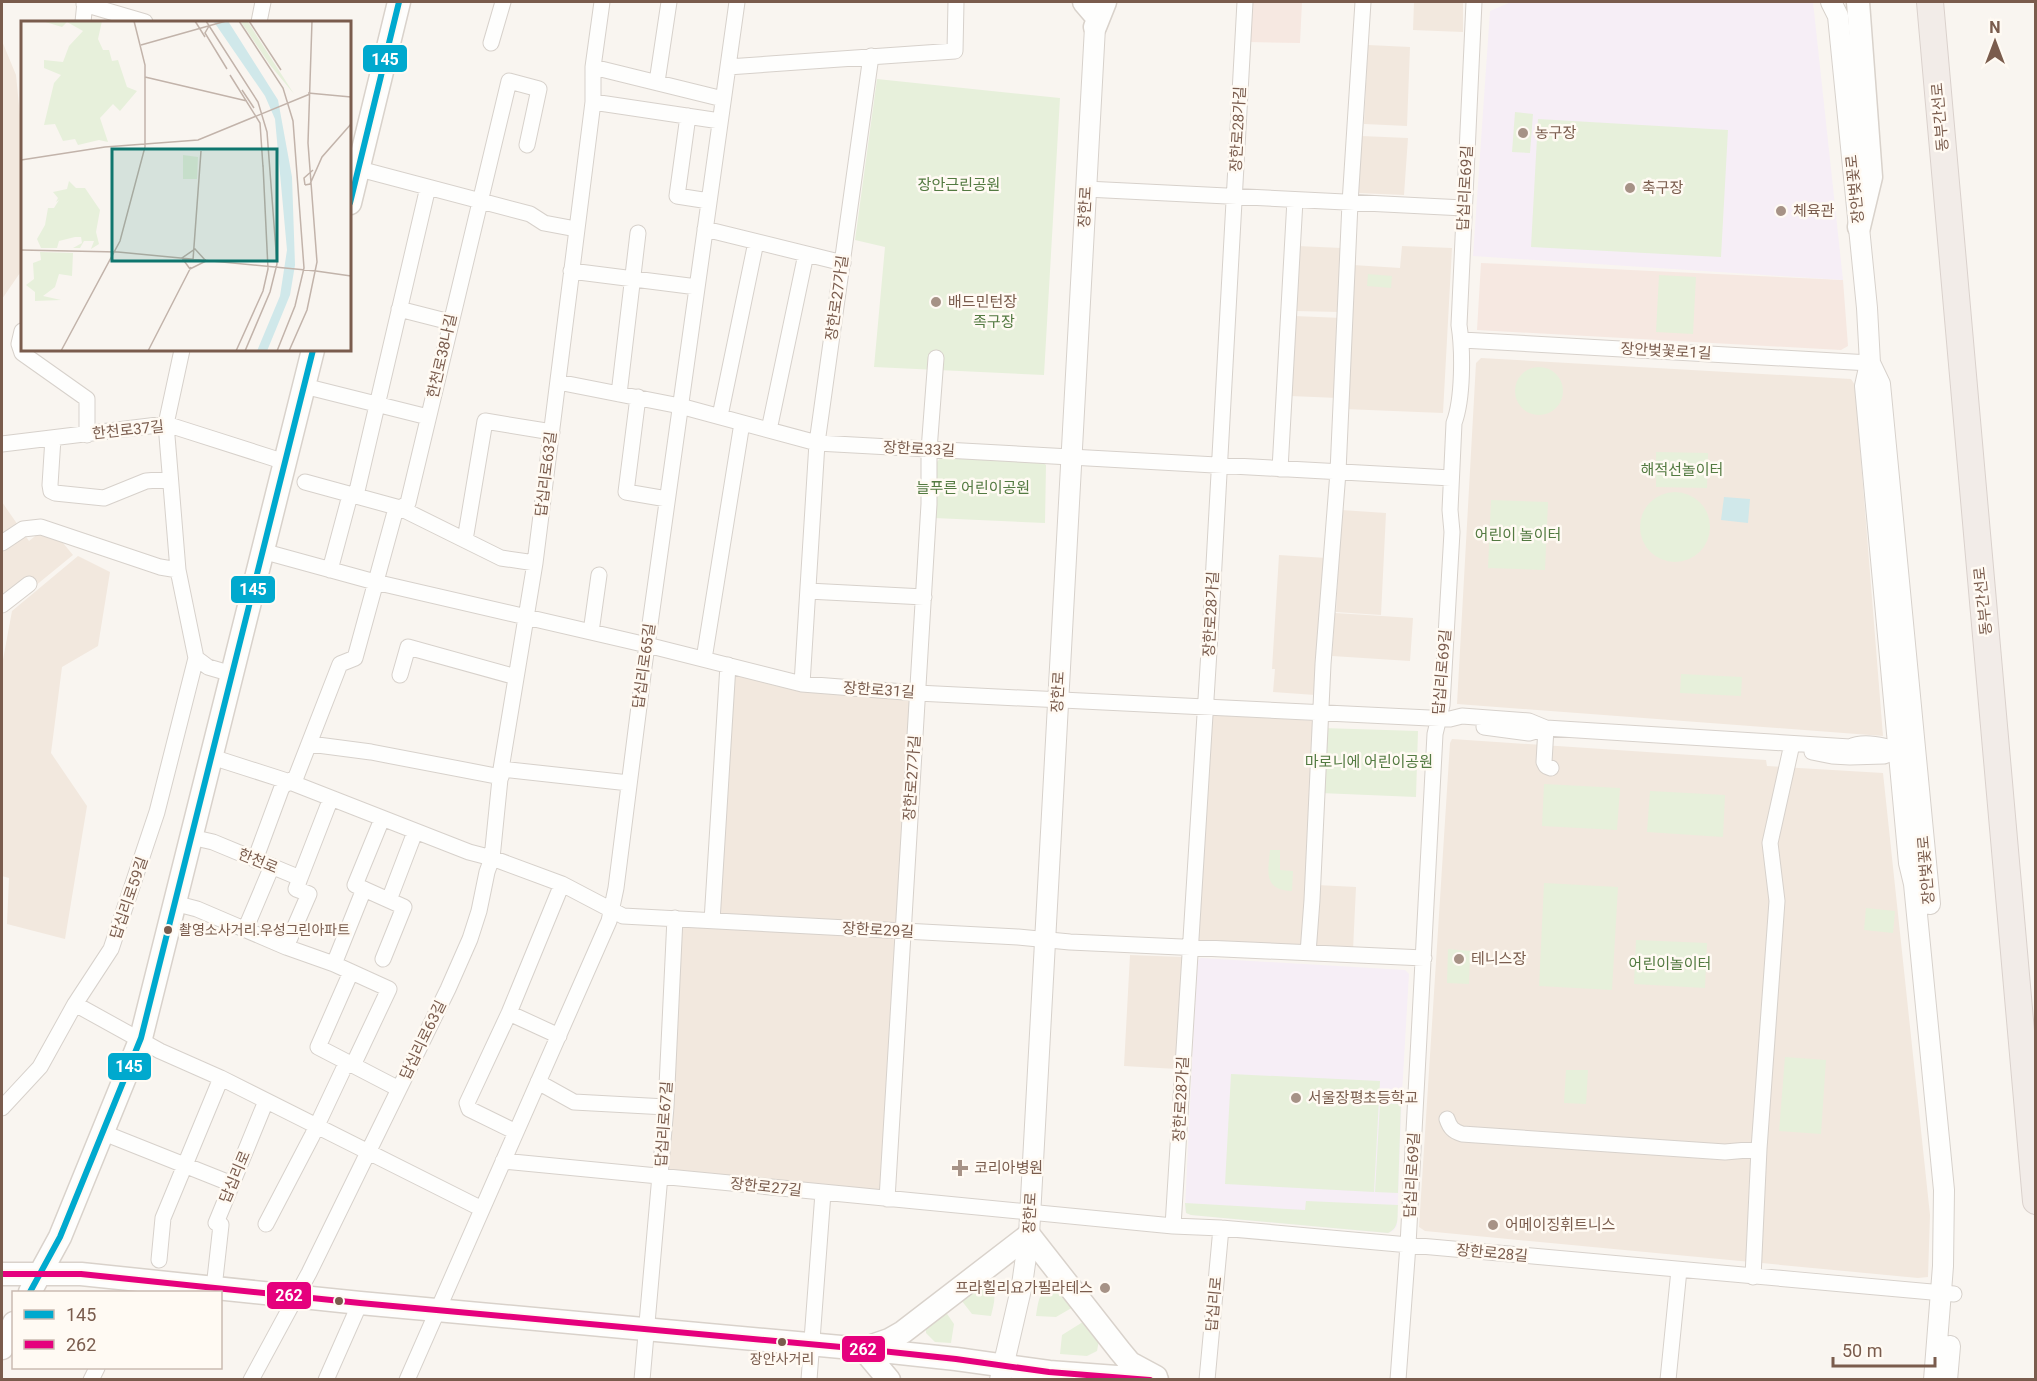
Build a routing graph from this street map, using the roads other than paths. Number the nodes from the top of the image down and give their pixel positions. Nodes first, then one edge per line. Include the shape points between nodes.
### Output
1 (263, 2) edge
2 (399, 2) edge
3 (503, 2) edge
4 (602, 2) edge
5 (669, 2) edge
6 (737, 2) edge
7 (957, 2) edge
8 (1245, 2) edge
9 (1363, 2) edge
10 (1476, 2) edge
11 (1858, 2) edge
12 (1915, 2) edge
13 (1930, 2) edge
14 (84, 3) edge
15 (1837, 6) edge
16 (1095, 9) edge
17 (83, 21) edge
18 (142, 21) edge
19 (259, 21) edge
20 (491, 43) dead end
21 (872, 56) junction
22 (593, 67) junction
23 (728, 67) junction
24 (1937, 74) junction
25 (657, 82) junction
26 (723, 99) junction
27 (593, 102) junction
28 (688, 116) junction
29 (720, 121) junction
30 (527, 145) dead end
31 (354, 167) edge
32 (428, 187) junction
33 (1086, 189) junction
34 (351, 194) edge
35 (1234, 196) junction
36 (1295, 200) junction
37 (479, 201) junction
38 (709, 201) junction
39 (1350, 203) junction
40 (1464, 208) junction
41 (1859, 227) junction
42 (576, 229) junction
43 (705, 229) junction
44 (638, 233) dead end
45 (756, 242) junction
46 (806, 254) junction
47 (843, 263) junction
48 (571, 271) junction
49 (633, 279) junction
50 (697, 287) junction
51 (399, 309) junction
52 (450, 322) junction
53 (21, 335) edge
54 (1462, 340) junction
55 (21, 351) edge
56 (21, 351) edge
57 (182, 351) edge
58 (313, 351) edge
59 (936, 358) dead end
60 (1870, 363) junction
61 (558, 382) junction
62 (304, 386) junction
63 (619, 394) junction
64 (638, 398) junction
65 (378, 404) junction
66 (680, 406) junction
67 (720, 416) junction
68 (428, 417) junction
69 (742, 423) junction
70 (166, 424) junction
71 (769, 430) junction
72 (552, 432) junction
73 (87, 435) junction
74 (53, 438) junction
75 (817, 443) junction
76 (2, 444) edge
77 (929, 450) junction
78 (1071, 457) junction
79 (285, 462) junction
80 (1219, 465) junction
81 (1280, 469) junction
82 (1338, 472) junction
83 (1451, 478) junction
84 (170, 479) junction
85 (305, 482) dead end
86 (353, 495) junction
87 (667, 499) junction
88 (400, 508) junction
89 (7, 538) edge
90 (465, 540) junction
91 (262, 551) junction
92 (535, 563) junction
93 (178, 570) junction
94 (330, 570) junction
95 (598, 575) dead end
96 (375, 582) junction
97 (29, 584) dead end
98 (808, 591) junction
99 (924, 597) junction
100 (2, 605) edge
101 (525, 617) junction
102 (591, 632) junction
103 (647, 645) junction
104 (196, 658) junction
105 (704, 659) junction
106 (728, 665) junction
107 (232, 674) junction
108 (400, 675) dead end
109 (516, 677) junction
110 (802, 684) junction
111 (917, 693) junction
112 (1058, 700) junction
113 (1206, 707) junction
114 (1320, 712) junction
115 (1444, 719) junction
116 (1546, 728) junction
117 (310, 744) junction
118 (1792, 744) junction
119 (1907, 750) junction
120 (212, 757) junction
121 (1551, 768) dead end
122 (501, 773) junction
123 (290, 782) junction
124 (629, 783) junction
125 (331, 798) junction
126 (382, 819) junction
127 (415, 832) junction
128 (191, 837) junction
129 (492, 858) junction
130 (255, 860) junction
131 (272, 866) junction
132 (300, 878) junction
133 (562, 884) junction
134 (359, 887) junction
135 (389, 900) junction
136 (174, 903) junction
137 (612, 910) junction
138 (675, 918) junction
139 (712, 921) junction
140 (245, 930) junction
141 (902, 932) junction
142 (1045, 939) junction
143 (286, 947) junction
144 (1190, 947) junction
145 (1308, 953) junction
146 (1424, 958) junction
147 (382, 959) dead end
148 (334, 964) junction
149 (351, 972) junction
150 (75, 1004) junction
151 (508, 1013) junction
152 (559, 1036) junction
153 (141, 1038) junction
154 (350, 1064) junction
155 (221, 1078) junction
156 (538, 1082) junction
157 (399, 1089) junction
158 (267, 1101) junction
159 (666, 1107) junction
160 (2, 1108) edge
161 (1447, 1119) dead end
162 (316, 1126) junction
163 (516, 1132) junction
164 (104, 1133) junction
165 (1759, 1149) junction
166 (367, 1153) junction
167 (503, 1161) junction
168 (184, 1166) junction
169 (660, 1176) junction
170 (232, 1184) junction
171 (824, 1193) junction
172 (886, 1199) junction
173 (2036, 1201) edge
174 (482, 1209) junction
175 (1030, 1212) junction
176 (266, 1224) dead end
177 (1173, 1226) junction
178 (1221, 1228) junction
179 (1029, 1235) junction
180 (1408, 1245) junction
181 (159, 1260) dead end
182 (1678, 1270) junction
183 (2, 1274) edge
184 (1753, 1277) junction
185 (35, 1283) edge
186 (134, 1286) edge
187 (214, 1288) junction
188 (1947, 1294) junction
189 (297, 1296) junction
190 (360, 1302) junction
191 (438, 1310) junction
192 (12, 1327) edge
193 (646, 1329) junction
194 (812, 1344) junction
195 (2, 1348) edge
196 (863, 1349) junction
197 (1002, 1372) edge
198 (251, 1380) edge
199 (326, 1380) edge
200 (407, 1380) edge
201 (642, 1380) edge
202 (809, 1380) edge
203 (889, 1380) edge
204 (1158, 1380) edge
205 (1207, 1380) edge
206 (1398, 1380) edge
207 (1668, 1380) edge
208 (1934, 1380) edge
209 (1947, 1380) edge

1 - 19 street
2 - 31 main road
3 - 20 street
4 - 22 street, 답십리로63길
5 - 25 street
6 - 23 street, 답십리로65길
7 - 21 street via 955,51
8 - 35 street, 장한로28가길
9 - 39 street
10 - 40 street, 답십리로69길
11 - 41 main road via 1872,177
12 - 24 highway
13 - 24 highway, 동부간선로
14 - 17 street
14 - 18 street
15 - 41 street, 장안벚꽃로
16 - 33 street, 장한로
21 - 23 street
21 - 47 street, 장한로27가길
22 - 25 street
22 - 27 street, 답십리로63길
23 - 26 street, 답십리로65길
24 - 173 highway, 동부간선로
25 - 26 street
26 - 29 street, 답십리로65길
27 - 28 street
27 - 42 street, 답십리로63길
28 - 29 street
28 - 38 street via 677,196
29 - 38 street, 답십리로65길
30 - 37 street, 한천로38나길 via 539,89 509,81
31 - 32 street
31 - 34 main road
32 - 37 street
32 - 51 street
33 - 35 street
33 - 78 street, 장한로
35 - 36 street
35 - 80 street, 장한로28가길
36 - 39 street
36 - 81 street
37 - 42 street via 530,214 544,223
37 - 52 street, 한천로38나길
38 - 43 street, 답십리로65길
39 - 40 street
39 - 82 street
40 - 54 street, 답십리로69길 via 1459,325
41 - 60 street, 장안벚꽃로
42 - 48 street, 답십리로63길
43 - 45 street
43 - 50 street, 답십리로65길
44 - 49 street
45 - 46 street
45 - 67 street
46 - 47 street
46 - 71 street
47 - 75 street, 장한로27가길
48 - 49 street
48 - 61 street, 답십리로63길
49 - 50 street
49 - 63 street
50 - 66 street, 답십리로65길
51 - 52 street
51 - 65 street
52 - 68 street, 한천로38나길
53 - 55 street
54 - 60 street, 장안벚꽃로1길
54 - 83 street, 답십리로69길
56 - 73 street via 87,399
57 - 70 street
58 - 62 main road
59 - 77 street, 장한로27가길
60 - 119 street, 장안벚꽃로 via 1865,386
61 - 63 street, 장한로33길
61 - 72 street, 답십리로63길
62 - 65 street
62 - 79 main road
63 - 64 street, 장한로33길
64 - 66 street, 장한로33길
64 - 87 street via 626,492
65 - 68 street
65 - 86 street
66 - 67 street, 장한로33길
66 - 87 street, 답십리로65길
67 - 69 street, 장한로33길
68 - 88 street, 한천로38나길 via 408,503
69 - 71 street, 장한로33길
69 - 105 street
70 - 73 street, 한천로37길
70 - 79 street, 한천로37길
70 - 84 street
71 - 75 street, 장한로33길
72 - 90 street via 485,421
72 - 92 street, 답십리로63길
73 - 74 street, 한천로37길
74 - 76 street, 한천로37길
74 - 84 street via 51,491 55,494 104,498 146,481
75 - 77 street, 장한로33길
75 - 98 street, 장한로27가길
77 - 78 street, 장한로33길
77 - 99 street, 장한로27가길
78 - 80 street, 장한로33길
78 - 112 street, 장한로
79 - 91 main road
80 - 81 street, 장한로33길
80 - 113 street, 장한로28가길
81 - 82 street, 장한로33길
82 - 83 street, 장한로33길
82 - 114 street
83 - 115 street, 답십리로69길
84 - 93 street
85 - 86 street
86 - 88 street
86 - 94 street
87 - 103 street, 답십리로65길
88 - 90 street
88 - 96 street, 한천로38나길 via 395,512
89 - 93 street via 31,527 52,529
90 - 92 street via 501,558
91 - 94 street, 장한로31길
91 - 107 main road
92 - 101 street, 답십리로63길
93 - 104 street
94 - 96 street, 장한로31길
95 - 102 street
96 - 101 street, 장한로31길
96 - 117 street, 한천로38나길 via 355,658 340,664
97 - 100 street
98 - 99 street
98 - 110 street, 장한로27가길
99 - 111 street, 장한로27가길
101 - 102 street, 장한로31길
101 - 109 street, 답십리로63길
102 - 103 street, 장한로31길
103 - 105 street, 장한로31길
103 - 124 street, 답십리로65길
104 - 107 street via 208,667
104 - 150 street, 답십리로59길 via 136,879 111,949
105 - 106 street, 장한로31길
106 - 110 street, 장한로31길
106 - 139 street
107 - 120 main road
108 - 109 street via 408,647
109 - 122 street, 답십리로63길
110 - 111 street, 장한로31길
111 - 112 street, 장한로31길
111 - 141 street, 장한로27가길
112 - 113 street, 장한로31길
112 - 142 street, 장한로
113 - 114 street, 장한로31길
113 - 144 street, 장한로28가길
114 - 115 street, 장한로31길
114 - 145 street
115 - 116 street, 장한로31길 via 1461,726 1516,732
115 - 146 street, 답십리로69길 via 1435,734
116 - 118 street, 장한로31길
116 - 121 street via 1544,762
117 - 122 street
117 - 123 street via 297,777
118 - 119 street via 1883,745
118 - 119 street via 1832,756 1884,756
118 - 165 street via 1770,843 1777,901
119 - 188 street, 장안벚꽃로 via 1909,863 1943,1180
120 - 123 street, 장한로29길
120 - 128 main road
122 - 124 street
122 - 129 street, 답십리로63길
123 - 125 street, 장한로29길
123 - 130 street via 282,787
124 - 137 street, 답십리로65길
125 - 126 street, 장한로29길
125 - 132 street
126 - 127 street, 장한로29길
126 - 134 street
127 - 129 street, 장한로29길
127 - 135 street
128 - 130 street, 한천로
128 - 136 main road
129 - 133 street, 장한로29길
129 - 157 street, 답십리로63길 via 470,939
130 - 131 street, 한천로
131 - 132 street, 한천로
131 - 140 street
132 - 143 street via 296,889 309,894
133 - 137 street, 장한로29길
133 - 151 street
134 - 135 street
134 - 148 street
135 - 147 street via 404,907
136 - 140 street
136 - 153 main road
137 - 138 street, 장한로29길 via 623,916
137 - 152 street, 답십리로65길
138 - 139 street, 장한로29길
138 - 159 street, 답십리로67길
139 - 141 street, 장한로29길
140 - 143 street
141 - 142 street, 장한로29길
141 - 172 street, 장한로27가길
142 - 144 street, 장한로29길
142 - 175 street, 장한로
143 - 148 street
144 - 145 street, 장한로29길
144 - 177 street, 장한로28가길
145 - 146 street, 장한로29길
146 - 180 street, 답십리로69길
148 - 149 street
149 - 154 street via 318,1047
149 - 154 street via 389,989 355,1061
150 - 153 street
150 - 160 street, 답십리로59길 via 40,1067
151 - 152 street
151 - 163 street via 467,1103 469,1110
152 - 156 street, 답십리로65길
153 - 155 street via 160,1051
153 - 164 main road
154 - 157 street
154 - 162 street via 344,1068
155 - 158 street
155 - 168 street
156 - 159 street via 574,1102
156 - 163 street, 답십리로65길
157 - 166 street, 답십리로63길
158 - 162 street
158 - 170 street, 답십리로
159 - 169 street, 답십리로67길
161 - 165 street via 1449,1127 1462,1134 1725,1152
162 - 166 street
162 - 176 street
163 - 167 street, 답십리로65길
164 - 168 street
164 - 185 main road via 60,1237
165 - 184 street
166 - 174 street
166 - 189 street, 답십리로63길
167 - 169 street, 장한로27길
167 - 174 street, 답십리로65길
168 - 170 street
168 - 181 street via 163,1218
169 - 171 street, 장한로27길
169 - 193 street, 답십리로67길
170 - 187 street, 답십리로 via 216,1223 221,1225
171 - 172 street, 장한로27길
171 - 194 street
172 - 175 street, 장한로27길
174 - 191 street, 답십리로65길
175 - 177 street, 장한로28길
175 - 179 street, 장한로
177 - 178 street, 장한로28길
178 - 180 street, 장한로28길
178 - 205 street, 답십리로
179 - 196 main road via 903,1332
179 - 197 street, 장한로
179 - 204 main road via 1130,1363
180 - 182 street, 장한로28길
180 - 206 street, 답십리로69길
182 - 184 street, 장한로28길
182 - 207 street
183 - 185 main road
184 - 188 street, 장한로28길
185 - 186 main road via 81,1274
186 - 187 main road
187 - 189 main road
188 - 208 street, 장안벚꽃로
188 - 209 street, 장안벚꽃로
189 - 190 main road
189 - 198 street, 답십리로63길
190 - 191 main road
190 - 199 street
191 - 193 main road
191 - 200 street, 답십리로65길
192 - 195 main road
193 - 194 main road
193 - 201 street, 답십리로67길
194 - 196 main road
194 - 202 street
196 - 197 main road
196 - 203 main road
197 - 204 main road

